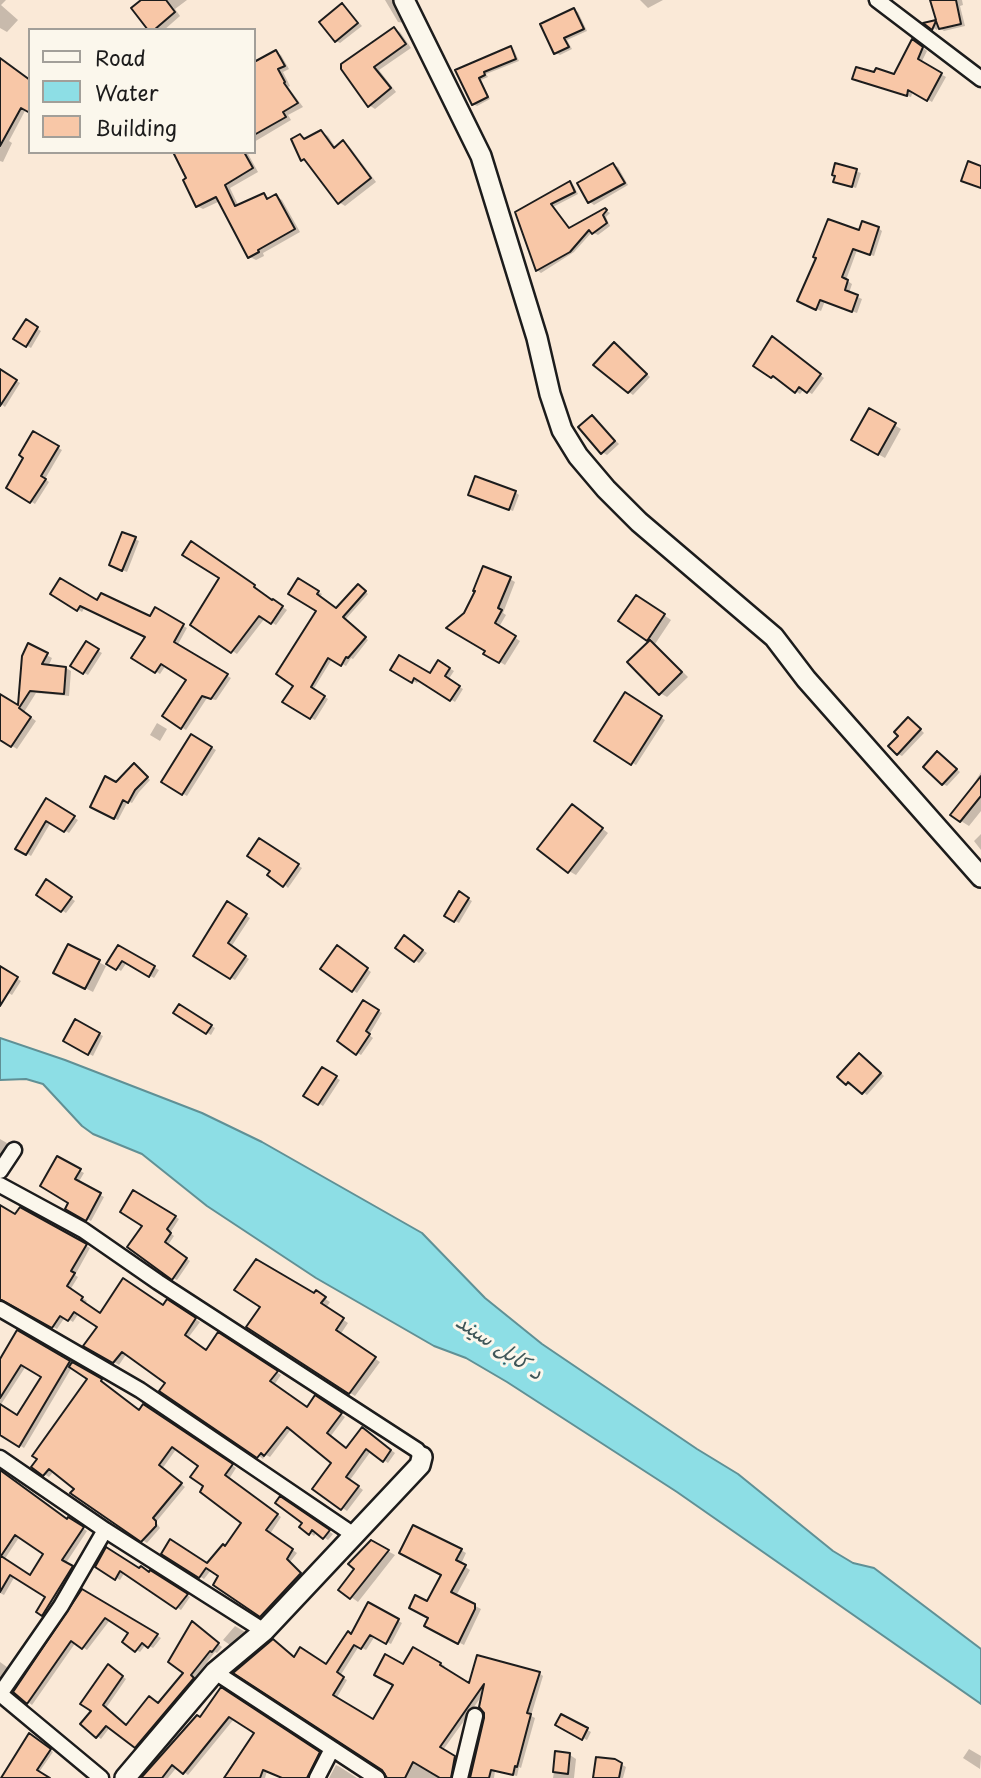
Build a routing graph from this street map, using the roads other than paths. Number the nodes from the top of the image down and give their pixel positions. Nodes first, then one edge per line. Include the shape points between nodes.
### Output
1 (404, 0) edge
2 (877, 0) edge
3 (981, 79) edge
4 (981, 877) edge
5 (14, 1150) dead end
6 (0, 1171) edge
7 (0, 1185) edge
8 (0, 1309) edge
9 (422, 1457) joint
10 (0, 1458) edge
11 (105, 1530) junction
12 (354, 1535) junction
13 (264, 1630) junction
14 (215, 1672) junction
15 (0, 1694) edge
16 (475, 1717) dead end
17 (332, 1749) junction
18 (101, 1778) edge
19 (125, 1778) edge
20 (317, 1778) edge
21 (377, 1778) edge
22 (460, 1778) edge

1 - 4 street via 481,156 550,394 562,430 578,456 639,522 774,637
2 - 3 street
5 - 6 street
7 - 9 street via 83,1230
8 - 12 street via 140,1390
9 - 12 street
10 - 11 street
11 - 13 street
11 - 15 street via 61,1606
12 - 13 street
13 - 14 street
14 - 17 street
14 - 19 street
15 - 18 street
16 - 22 street
17 - 20 street
17 - 21 street

